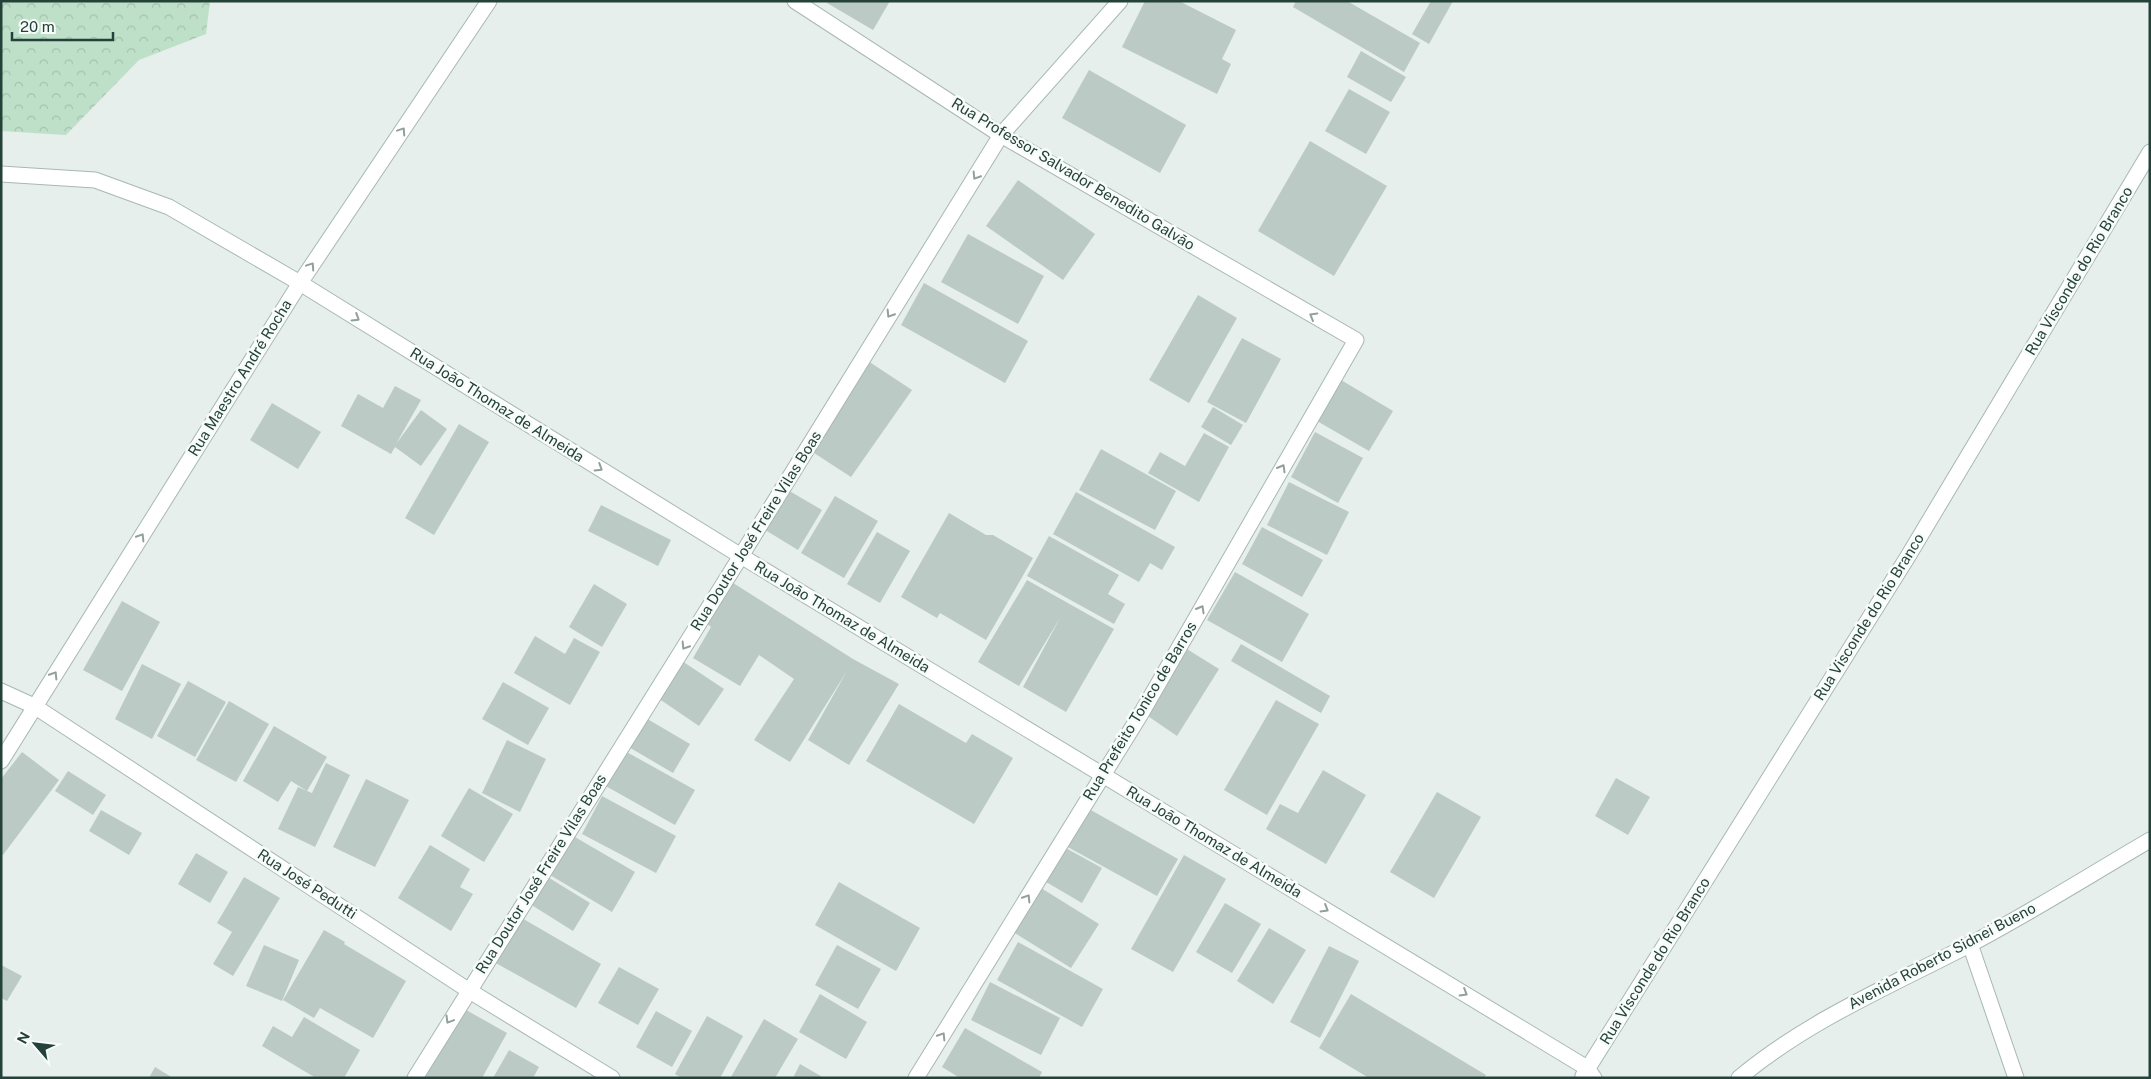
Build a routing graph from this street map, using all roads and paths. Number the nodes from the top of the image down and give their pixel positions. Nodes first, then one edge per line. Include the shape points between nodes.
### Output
1 (489, 1) edge
2 (795, 1) edge
3 (1120, 1) edge
4 (1001, 134) junction
5 (2150, 152) edge
6 (1, 174) edge
7 (300, 283) junction
8 (1356, 340) joint
9 (741, 556) junction
10 (1, 691) edge
11 (34, 706) junction
12 (1, 761) edge
13 (1103, 775) junction
14 (2150, 840) edge
15 (1970, 944) junction
16 (468, 990) junction
17 (1588, 1074) edge
18 (414, 1078) edge
19 (612, 1078) edge
20 (916, 1078) edge
21 (1739, 1078) edge
22 (2016, 1078) edge

7 -> 1 street, Rua Maestro André Rocha
2 - 4 street, Rua Professor Salvador Benedito Galvão
3 - 4 street, Rua Doutor José Freire Vilas Boas
8 -> 4 street, Rua Professor Salvador Benedito Galvão
4 -> 9 street, Rua Doutor José Freire Vilas Boas
5 - 17 street, Rua Visconde do Rio Branco via 1907,558
6 - 7 street, Rua João Thomaz de Almeida via 95,180 168,207
7 -> 9 street, Rua João Thomaz de Almeida
11 -> 7 street, Rua Maestro André Rocha
13 -> 8 street, Rua Prefeito Tonico de Barros
9 - 13 street, Rua João Thomaz de Almeida
9 -> 16 street, Rua Doutor José Freire Vilas Boas
10 - 11 street, Rua José Pedutti
11 - 12 street, Rua Maestro André Rocha
11 - 16 street, Rua José Pedutti
13 -> 17 street, Rua João Thomaz de Almeida
20 -> 13 street, Rua Prefeito Tonico de Barros
14 - 15 street, Avenida Roberto Sidnei Bueno
15 - 21 street, Avenida Roberto Sidnei Bueno via 1865,997 1767,1054
15 - 22 street
16 -> 18 street, Rua Doutor José Freire Vilas Boas
16 - 19 street, Rua José Pedutti

